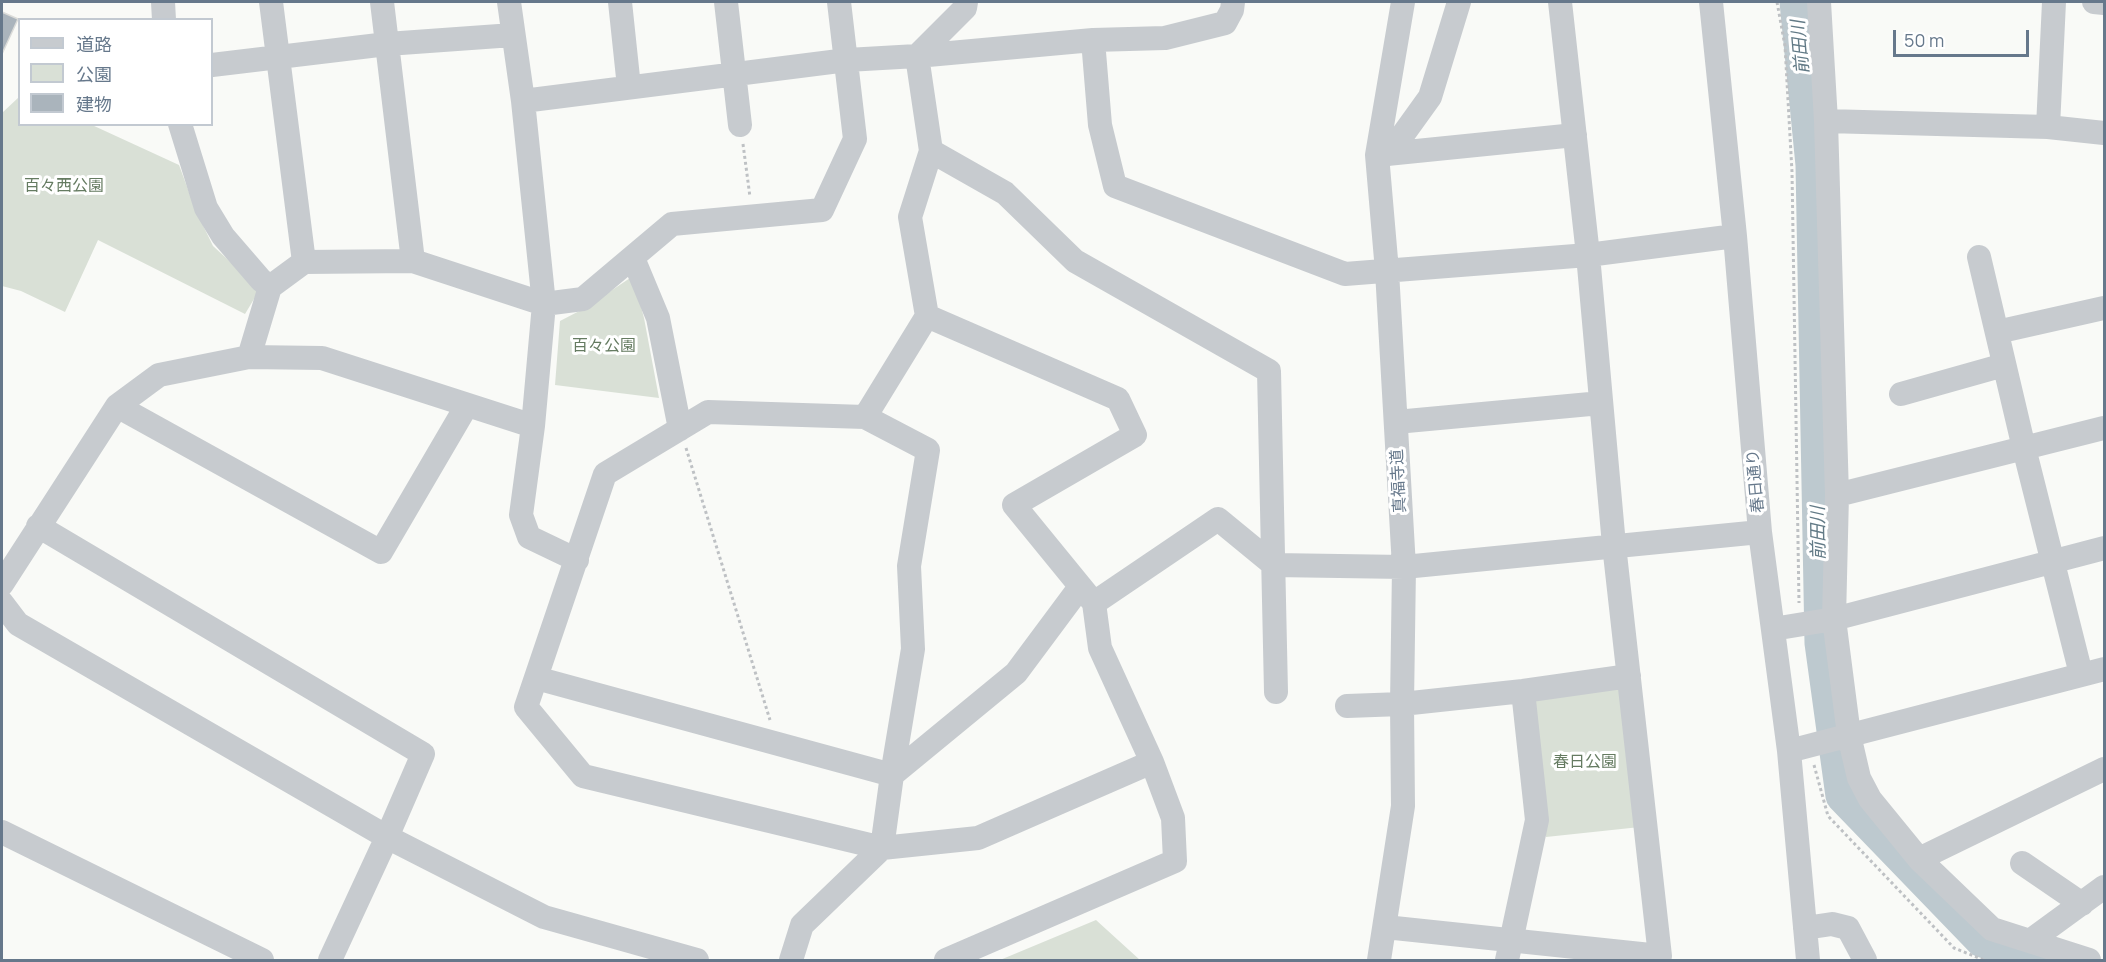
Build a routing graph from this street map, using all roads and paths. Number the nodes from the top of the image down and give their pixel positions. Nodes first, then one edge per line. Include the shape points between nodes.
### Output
1 (163, 2) edge
2 (271, 2) edge
3 (382, 2) edge
4 (510, 2) edge
5 (620, 2) edge
6 (726, 2) edge
7 (839, 2) edge
8 (966, 2) edge
9 (1233, 2) edge
10 (1402, 2) edge
11 (1459, 2) edge
12 (1560, 2) edge
13 (1711, 2) edge
14 (1777, 2) edge
15 (1819, 2) edge
16 (2054, 2) edge
17 (2094, 2) edge
18 (2104, 3) edge
19 (164, 18) edge
20 (513, 35) junction
21 (1093, 40) junction
22 (387, 44) junction
23 (917, 56) junction
24 (278, 57) junction
25 (847, 60) junction
26 (213, 65) edge
27 (734, 74) junction
28 (629, 87) junction
29 (523, 101) junction
30 (1826, 121) junction
31 (740, 125) joint
32 (181, 126) edge
33 (2048, 127) junction
34 (2104, 133) edge
35 (1575, 135) junction
36 (931, 151) junction
37 (1383, 154) junction
38 (753, 216) junction
39 (1735, 236) junction
40 (1588, 255) junction
41 (1979, 257) dead end
42 (633, 258) junction
43 (413, 261) junction
44 (304, 262) junction
45 (1388, 271) junction
46 (270, 287) junction
47 (544, 304) junction
48 (2104, 308) edge
49 (927, 316) junction
50 (1997, 332) junction
51 (249, 357) junction
52 (2004, 366) junction
53 (1901, 394) dead end
54 (1601, 404) junction
55 (468, 405) junction
56 (117, 406) junction
57 (865, 417) junction
58 (1396, 422) junction
59 (533, 426) junction
60 (2104, 428) edge
61 (680, 429) junction
62 (2024, 448) junction
63 (1837, 495) junction
64 (38, 526) junction
65 (1760, 532) junction
66 (1614, 545) junction
67 (2104, 548) edge
68 (577, 560) junction
69 (2053, 562) junction
70 (1274, 565) junction
71 (1404, 567) junction
72 (2, 584) edge
73 (1087, 595) junction
74 (2, 603) edge
75 (1834, 619) junction
76 (1799, 626) junction
77 (1773, 629) junction
78 (2093, 671) edge
79 (1629, 676) junction
80 (536, 678) junction
81 (1523, 691) junction
82 (1276, 692) dead end
83 (1402, 704) junction
84 (1347, 706) dead end
85 (1849, 735) junction
86 (778, 745) junction
87 (1799, 749) junction
88 (1152, 762) junction
89 (2104, 769) edge
90 (892, 775) junction
91 (2, 832) edge
92 (387, 837) junction
93 (882, 848) junction
94 (1919, 859) junction
95 (2022, 863) dead end
96 (2104, 887) edge
97 (2082, 904) junction
98 (1385, 927) junction
99 (1805, 928) junction
100 (2030, 941) junction
101 (1509, 950) edge
102 (1659, 958) edge
103 (262, 960) edge
104 (330, 960) edge
105 (697, 960) edge
106 (791, 960) edge
107 (946, 960) edge
108 (1378, 960) edge
109 (1808, 960) edge
110 (1865, 960) edge
111 (1984, 960) edge
112 (2090, 960) edge

1 - 19 street
2 - 24 street
3 - 22 street
4 - 20 street
5 - 28 street
6 - 27 street
7 - 25 street
8 - 23 street via 966,8
9 - 21 street via 1225,23 1165,38
10 - 37 street, 真福寺道
11 - 37 street via 1430,98
12 - 35 street
13 - 39 street, 春日通り
14 - 76 path via 1785,46 1792,172
15 - 30 street
16 - 33 street
17 - 18 street
20 - 22 street
20 - 29 street
21 - 23 street
21 - 45 street via 1100,125 1115,186 1345,274
22 - 24 street
22 - 43 street
23 - 25 street
23 - 36 street
24 - 26 street
24 - 44 street
25 - 27 street
25 - 38 street via 855,139 822,210
27 - 28 street
27 - 31 street
28 - 29 street
29 - 47 street
30 - 33 street
30 - 63 street
31 - 38 path
32 - 46 street via 206,208 223,236
33 - 34 street
35 - 37 street
35 - 40 street
36 - 49 street via 910,217
36 - 70 street via 1005,193 1075,261 1269,371
37 - 45 street, 真福寺道
38 - 42 street via 672,224
39 - 40 street
39 - 65 street, 春日通り
40 - 45 street
40 - 54 street
41 - 50 street
42 - 47 street via 583,299
42 - 61 street via 658,318
43 - 44 street
43 - 47 street
44 - 46 street
45 - 58 street, 真福寺道
46 - 51 street
47 - 59 street
48 - 50 street
49 - 57 street
49 - 73 street via 1118,399 1135,435 1014,505
50 - 52 street
51 - 55 street via 322,358
51 - 56 street via 159,375
52 - 53 street
52 - 62 street
54 - 58 street
54 - 66 street
55 - 56 street via 381,552
55 - 59 street
56 - 64 street
57 - 61 street via 708,412
57 - 90 street via 928,450 909,566 914,648
58 - 71 street, 真福寺道
59 - 68 street via 521,515 529,537
60 - 62 street
61 - 68 street via 605,474
61 - 86 path
62 - 63 street
62 - 69 street
63 - 75 street
64 - 72 street
64 - 92 street via 423,754
65 - 66 street
65 - 77 street, 春日通り
66 - 71 street
66 - 79 street
67 - 69 street
68 - 80 street
69 - 75 street
69 - 78 street
70 - 71 street
70 - 73 street via 1218,519
70 - 82 street
71 - 83 street, 真福寺道
73 - 88 street via 1100,648
73 - 90 street via 1016,673
74 - 92 street via 18,624
75 - 76 street
75 - 85 street
76 - 77 street
77 - 87 street, 春日通り
78 - 85 street
79 - 81 street
79 - 102 street
80 - 86 street
80 - 93 street via 526,707 583,776
81 - 83 street
81 - 101 street via 1537,820
83 - 84 street
83 - 98 street, 真福寺道 via 1403,806
85 - 87 street
85 - 94 street via 1859,778 1870,799
86 - 90 street
87 - 99 street, 春日通り
87 - 111 path via 1828,816 1954,948
88 - 93 street via 978,838
88 - 107 street via 1173,818 1175,861
89 - 94 street
90 - 93 street
91 - 103 street
92 - 104 street
92 - 105 street via 544,917
93 - 106 street via 802,925
94 - 100 street via 1992,929
95 - 97 street
96 - 97 street
97 - 100 street
98 - 101 street
98 - 108 street, 真福寺道
99 - 109 street, 春日通り
99 - 110 street via 1832,924 1848,928
100 - 112 street
101 - 102 street

